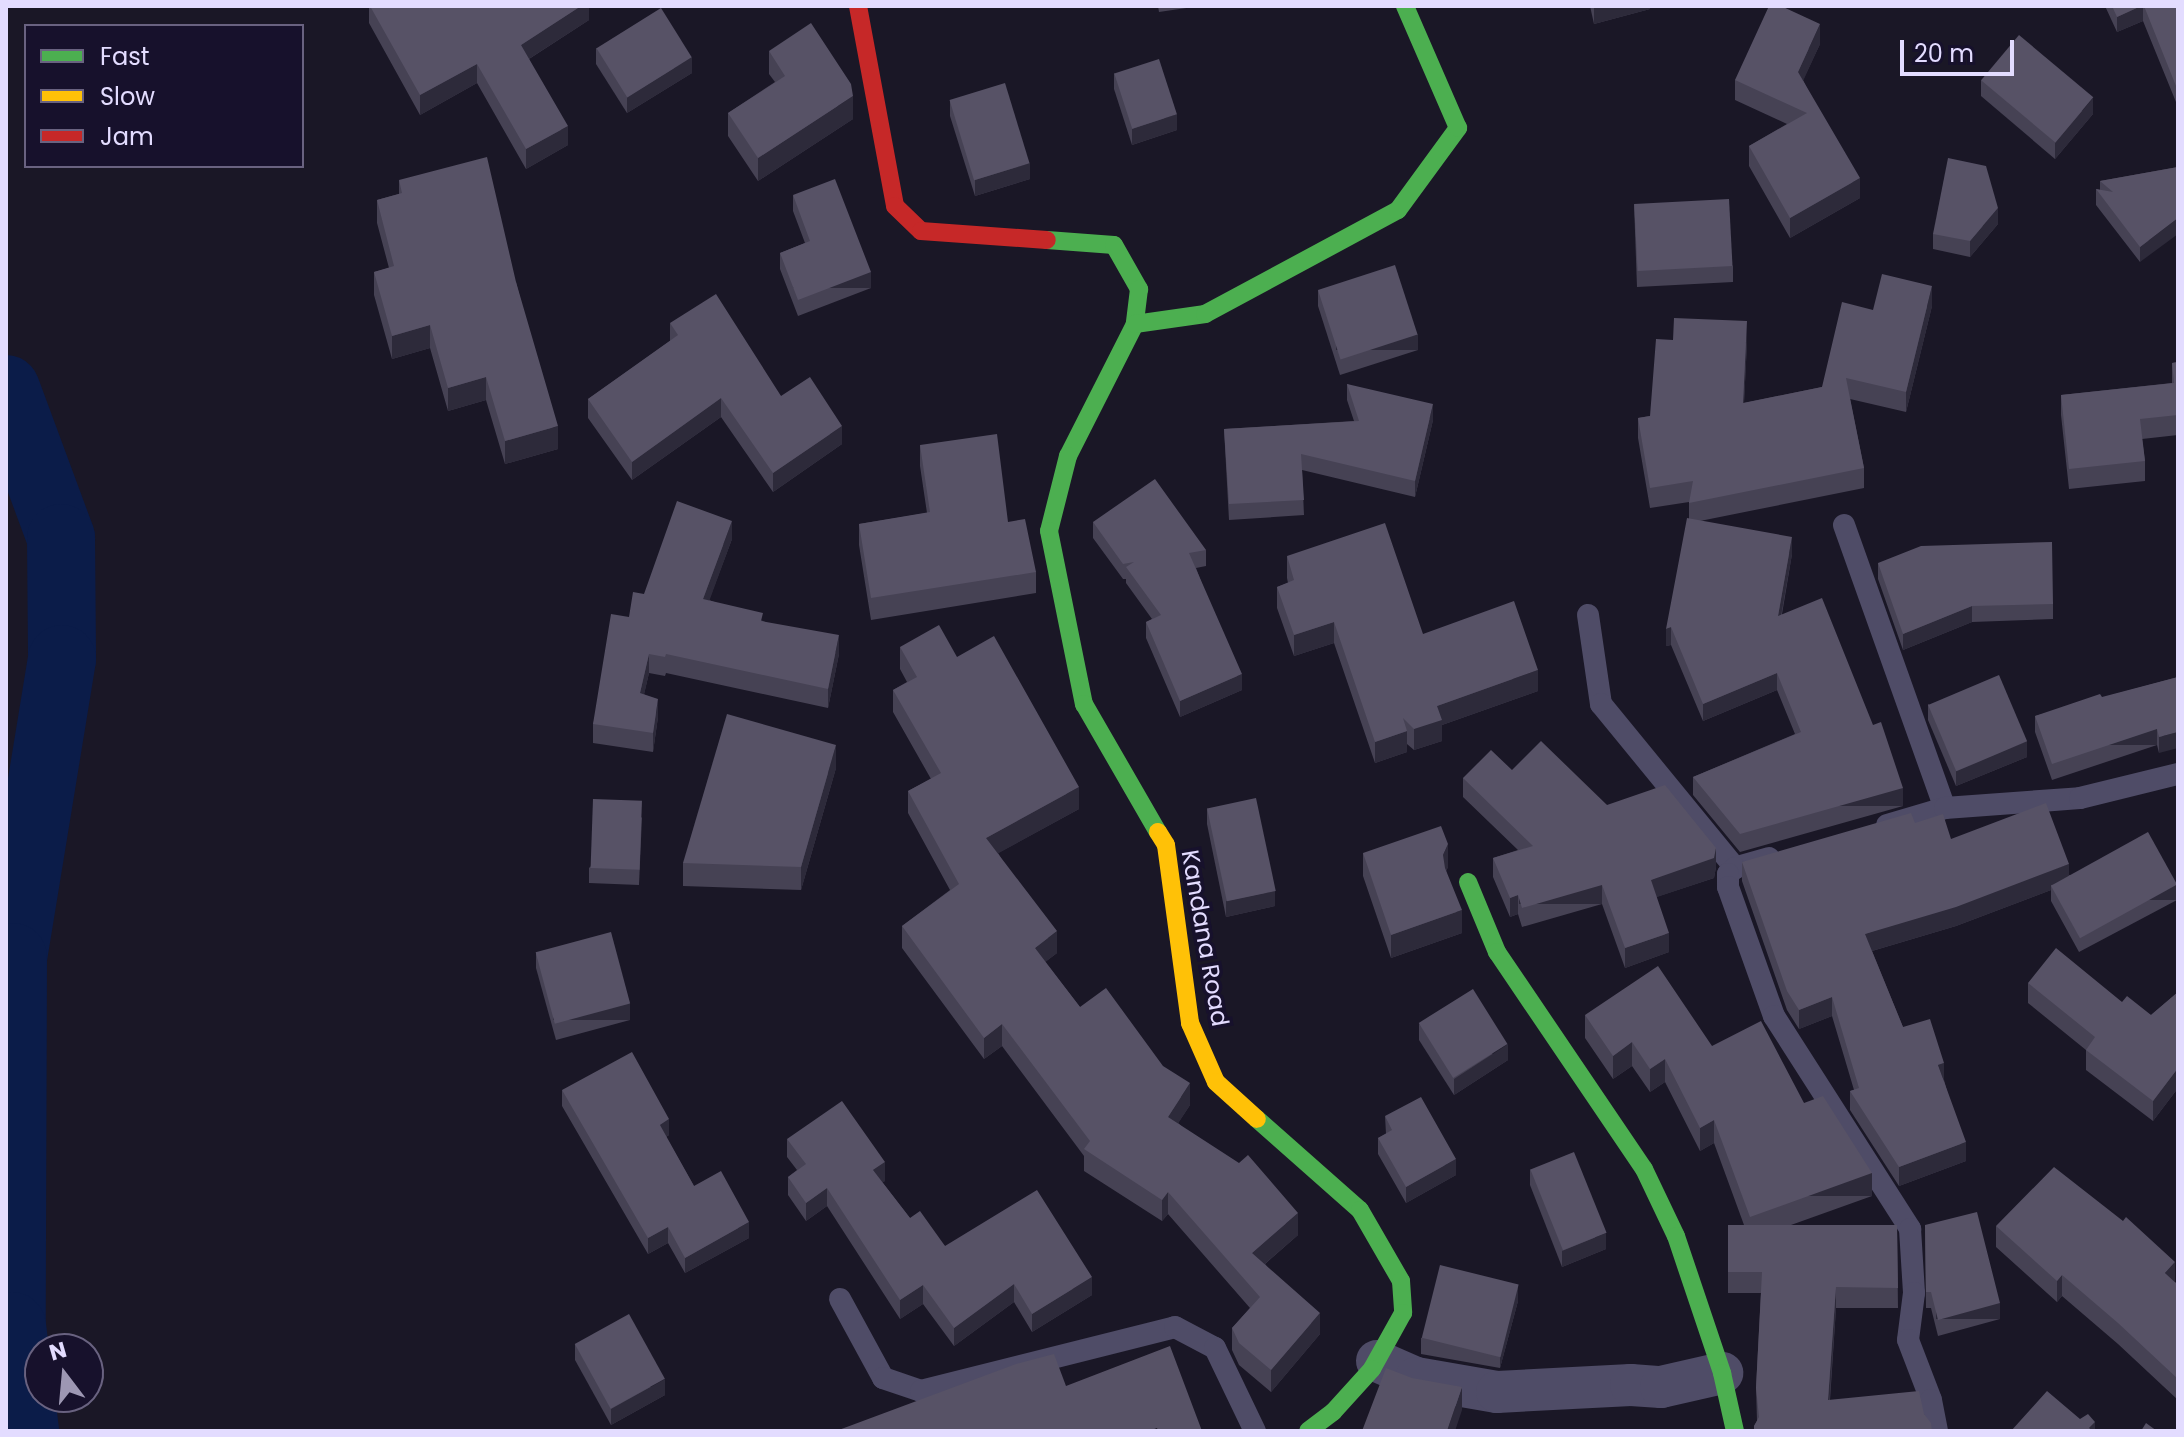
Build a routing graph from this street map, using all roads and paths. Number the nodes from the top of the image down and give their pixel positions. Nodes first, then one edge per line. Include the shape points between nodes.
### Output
1 (858, 6) edge
2 (1405, 6) edge
3 (1135, 324) junction
4 (1844, 525) dead end
5 (1588, 615) dead end
6 (2178, 774) edge
7 (1945, 808) junction
8 (1870, 829) edge
9 (1795, 851) edge
10 (1735, 868) junction
11 (1468, 882) dead end
12 (840, 1299) dead end
13 (1377, 1361) junction
14 (1722, 1373) junction
15 (1255, 1431) edge
16 (1308, 1431) edge
17 (1735, 1431) edge
18 (1937, 1431) edge

1 - 3 street, Kandana Road via 895,206 921,231 1114,245 1139,289
2 - 3 street via 1458,128 1398,210 1205,314
3 - 13 street, Kandana Road via 1068,456 1049,531 1084,704 1166,845 1190,1023 1216,1082 1360,1210 1401,1281 1403,1313
4 - 7 lane
5 - 10 lane via 1601,704
6 - 7 lane via 2080,798
7 - 8 lane
9 - 10 lane
10 - 18 lane via 1728,874 1728,887 1774,1016 1910,1229 1914,1293 1908,1340
11 - 14 street via 1497,952 1644,1169 1676,1236
12 - 15 lane via 883,1378 921,1391 1175,1327 1215,1348
13 - 14 street via 1416,1378 1497,1392 1661,1387
13 - 16 street, Kandana Road via 1333,1412
14 - 17 street

